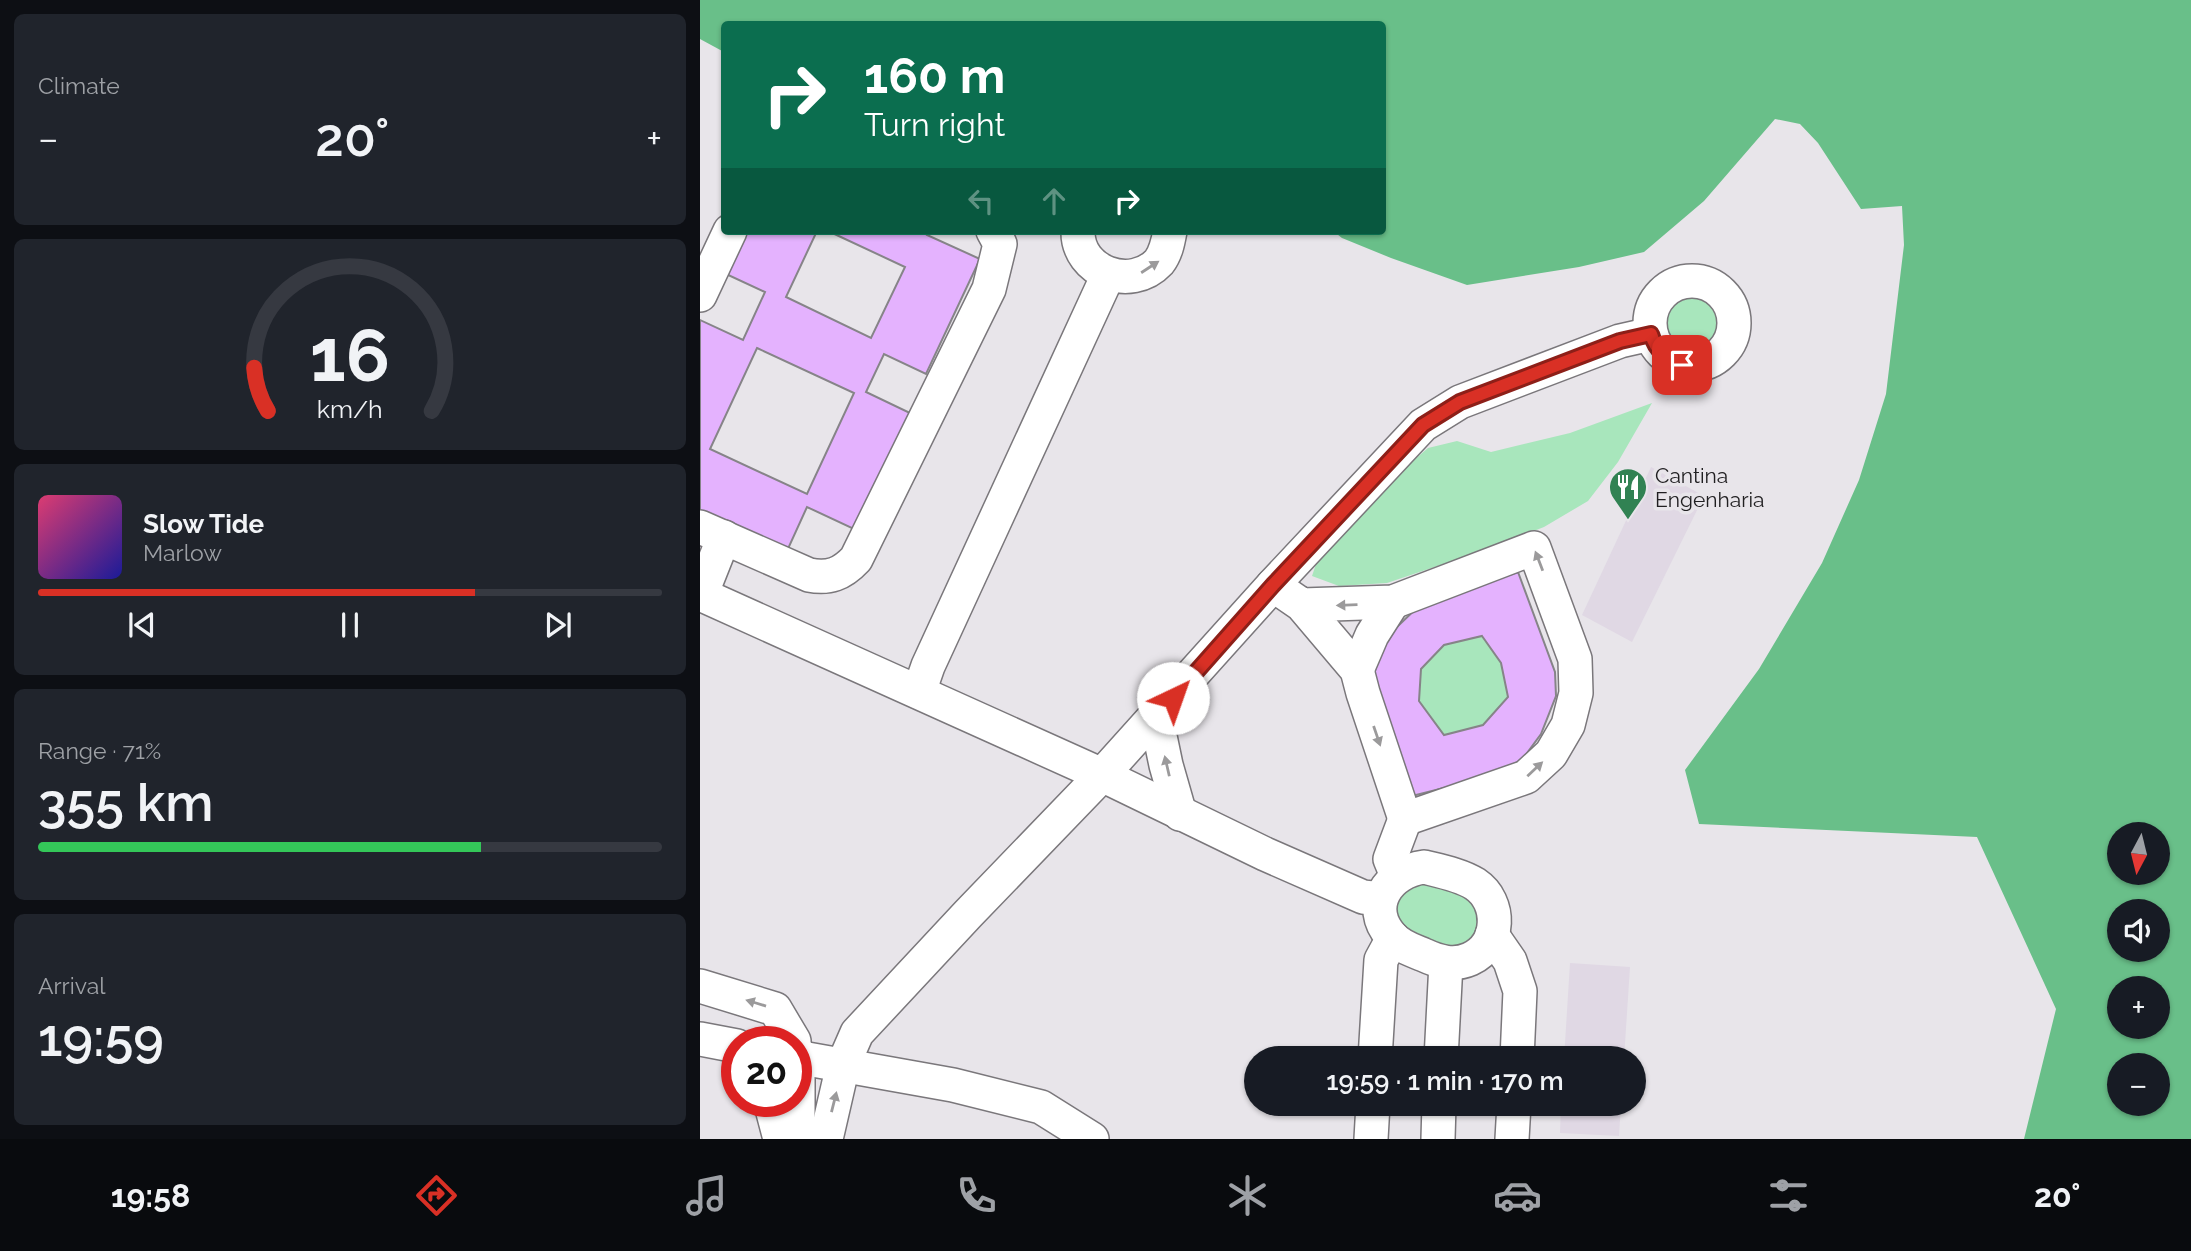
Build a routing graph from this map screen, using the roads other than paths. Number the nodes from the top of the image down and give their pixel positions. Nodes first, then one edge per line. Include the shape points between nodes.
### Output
1 (728, 235) edge
2 (995, 235) edge
3 (1079, 235) edge
4 (1169, 235) edge
5 (1108, 275) junction
6 (700, 295) edge
7 (1651, 334) dead end
8 (712, 532) edge
9 (1273, 585) junction
10 (700, 594) edge
11 (1393, 602) junction
12 (1302, 604) junction
13 (1357, 670) junction
14 (919, 692) junction
15 (1156, 717) junction
16 (1102, 775) junction
17 (1180, 814) junction
18 (1405, 819) junction
19 (1389, 887) junction
20 (1492, 935) junction
21 (1393, 938) junction
22 (1446, 963) junction
23 (700, 986) edge
24 (783, 1026) edge
25 (1376, 1046) edge
26 (1442, 1046) edge
27 (1518, 1046) edge
28 (812, 1056) edge
29 (843, 1065) junction
30 (1372, 1116) edge
31 (1438, 1116) edge
32 (1513, 1116) edge
33 (774, 1117) edge
34 (798, 1117) edge
35 (780, 1139) edge
36 (795, 1139) edge
37 (826, 1139) edge
38 (1092, 1139) edge
39 (1371, 1139) edge
40 (1437, 1139) edge
41 (1512, 1139) edge

1 - 6 lane
2 - 8 lane via 1000,244 989,289 856,559 847,569 835,575 809,575
3 - 5 lane via 1091,264
5 -> 4 lane via 1146,272 1167,248
5 - 14 lane
7 - 9 lane via 1620,341 1460,402 1423,425
8 - 10 lane
9 - 12 lane
9 - 15 lane
10 - 14 lane
11 -> 12 lane
11 - 13 lane
18 -> 11 lane via 1526,777 1543,762 1568,725 1576,692 1575,659 1534,548
12 - 13 lane
13 -> 18 lane
14 - 16 lane
15 - 16 lane
17 -> 15 lane
16 - 17 lane
16 - 29 lane via 857,1033
17 - 19 lane via 1363,897
18 - 19 lane via 1390,859
19 - 20 lane via 1409,869 1424,867 1474,883 1493,905
19 - 21 lane via 1380,913
20 - 22 lane via 1474,957
20 - 27 lane via 1510,961 1520,991
21 - 22 lane
21 - 25 lane via 1381,960
22 - 26 lane
24 -> 23 lane via 775,1009
28 - 29 lane
37 -> 29 lane
29 - 38 lane via 1041,1107
30 - 39 lane
31 - 40 lane
32 - 41 lane
33 - 35 lane
34 - 36 lane

